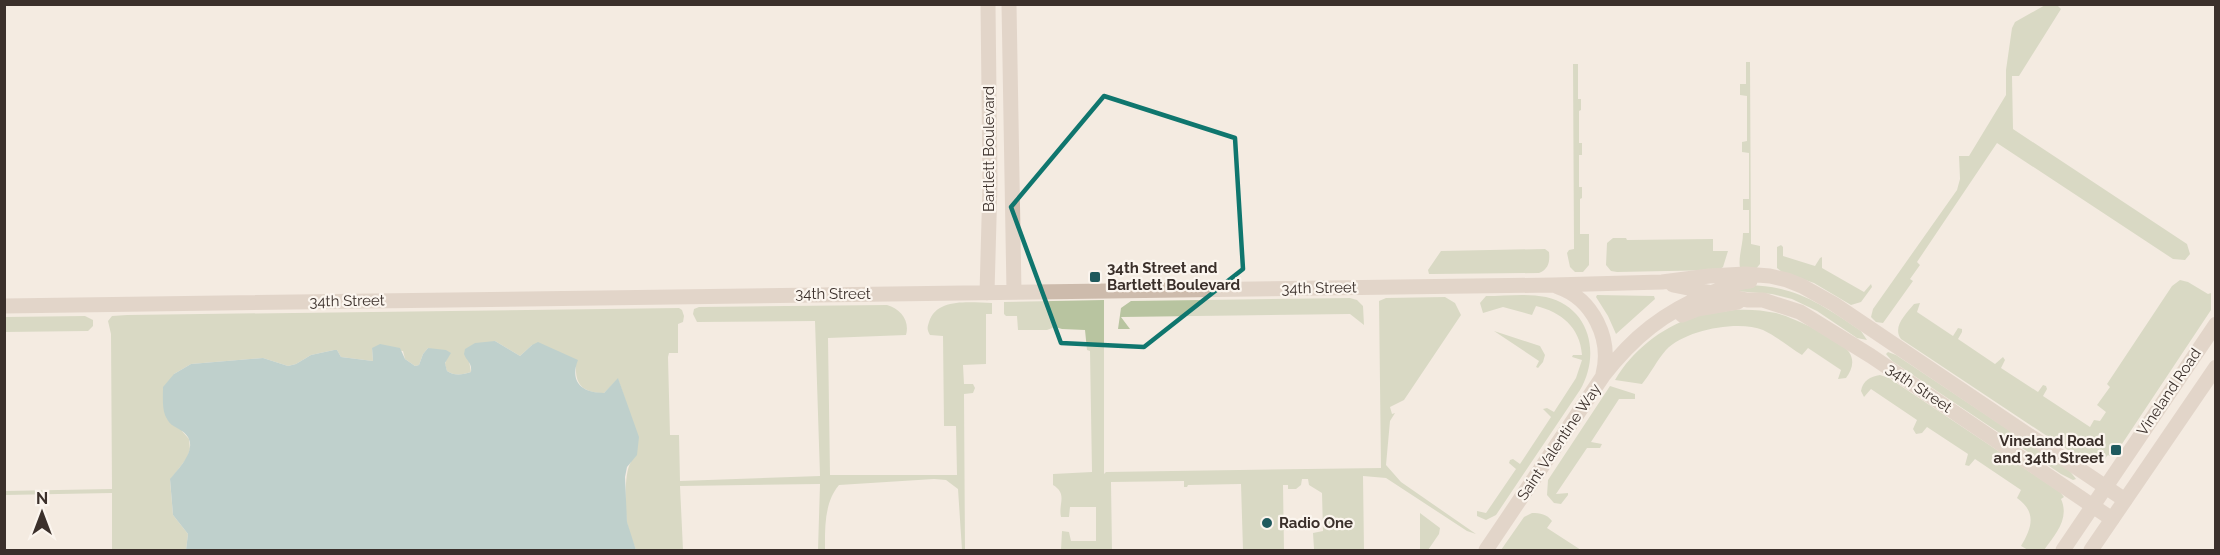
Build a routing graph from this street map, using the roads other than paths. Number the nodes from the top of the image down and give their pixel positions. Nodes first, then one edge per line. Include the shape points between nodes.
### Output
1 (988, 4) edge
2 (997, 4) edge
3 (1009, 4) edge
4 (1010, 32) junction
5 (1662, 282) junction
6 (1553, 285) junction
7 (1802, 286) junction
8 (1014, 292) junction
9 (987, 293) junction
10 (1710, 293) junction
11 (1747, 300) junction
12 (4, 306) edge
13 (1668, 313) joint
14 (2216, 324) edge
15 (1637, 338) junction
16 (2216, 367) edge
17 (1603, 376) junction
18 (2105, 486) junction
19 (2125, 500) junction
20 (2093, 505) junction
21 (2112, 519) junction
22 (1486, 550) edge
23 (2063, 550) edge
24 (2091, 550) edge

1 - 9 street, Bartlett Boulevard
2 - 4 street, Bartlett Boulevard via 998,24
3 - 4 street, Bartlett Boulevard
4 - 8 street, Bartlett Boulevard
5 - 6 street, 34th Street
5 - 7 street, 34th Street via 1745,274 1770,276
5 - 10 street, 34th Street
6 - 8 street, 34th Street
6 - 17 street via 1579,297 1599,326 1606,343
7 - 10 street, 34th Street via 1748,281
7 - 18 street, 34th Street
8 - 9 street, 34th Street
9 - 12 street, 34th Street
10 - 11 street, 34th Street
10 - 13 street, 34th Street
11 - 15 street, Saint Valentine Way via 1697,309
11 - 20 street, 34th Street via 1779,304 1827,327
13 - 15 street, Saint Valentine Way
14 - 18 street, Vineland Road
15 - 17 street, Saint Valentine Way
16 - 19 street, Vineland Road
17 - 22 street, Saint Valentine Way
18 - 19 street, 34th Street
18 - 20 street, Vineland Road
19 - 21 street, Vineland Road
20 - 21 street, 34th Street
20 - 23 street, Vineland Road
21 - 24 street, Vineland Road

